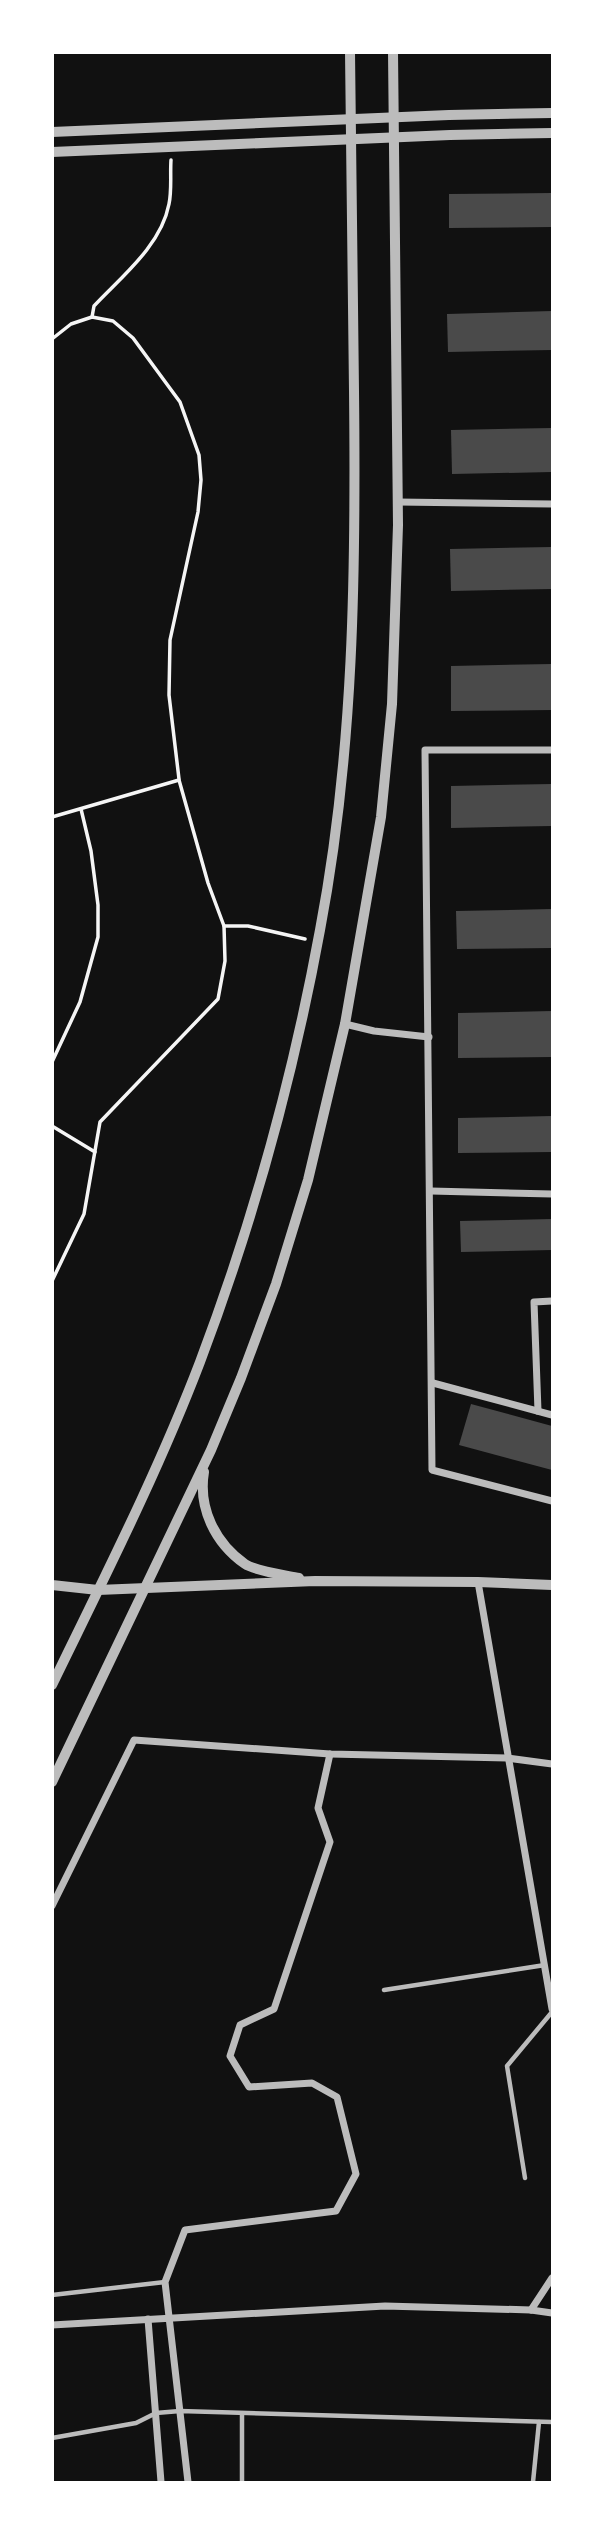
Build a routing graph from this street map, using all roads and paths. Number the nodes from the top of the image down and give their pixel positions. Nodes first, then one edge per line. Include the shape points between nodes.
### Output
1 (350, 52) edge
2 (393, 52) edge
3 (552, 113) edge
4 (394, 118) junction
5 (351, 120) junction
6 (52, 132) edge
7 (552, 133) edge
8 (394, 138) junction
9 (351, 140) junction
10 (172, 148) junction
11 (52, 152) edge
12 (92, 317) junction
13 (52, 339) edge
14 (398, 502) junction
15 (552, 504) edge
16 (552, 750) edge
17 (179, 780) junction
18 (81, 809) junction
19 (52, 817) edge
20 (224, 926) junction
21 (318, 942) junction
22 (345, 1024) junction
23 (429, 1037) junction
24 (52, 1062) edge
25 (52, 1126) edge
26 (95, 1152) junction
27 (431, 1191) junction
28 (552, 1194) edge
29 (52, 1282) edge
30 (552, 1301) edge
31 (433, 1383) junction
32 (538, 1411) junction
33 (552, 1415) edge
34 (206, 1460) junction
35 (552, 1501) edge
36 (315, 1581) junction
37 (478, 1581) junction
38 (52, 1585) edge
39 (552, 1585) edge
40 (145, 1589) junction
41 (98, 1590) junction
42 (52, 1685) edge
43 (330, 1754) junction
44 (507, 1758) junction
45 (552, 1764) edge
46 (52, 1782) edge
47 (52, 1906) edge
48 (545, 1965) junction
49 (384, 1990) dead end
50 (552, 2010) edge
51 (525, 2178) dead end
52 (552, 2278) edge
53 (165, 2282) junction
54 (52, 2295) edge
55 (531, 2310) junction
56 (552, 2313) edge
57 (168, 2317) junction
58 (148, 2319) junction
59 (52, 2326) edge
60 (180, 2411) junction
61 (156, 2413) junction
62 (242, 2414) junction
63 (539, 2422) junction
64 (552, 2423) edge
65 (52, 2438) edge
66 (161, 2483) edge
67 (188, 2483) edge
68 (242, 2483) edge
69 (533, 2483) edge

1 - 5 street
2 - 4 street
3 - 4 street
4 - 5 street
4 - 8 street
5 - 6 street
5 - 9 street
7 - 8 street
8 - 9 street
8 - 14 street
9 - 10 street
9 - 21 street via 353,613 349,699
10 - 11 street
10 - 12 path via 164,218 143,255 94,306
12 - 13 path via 71,324
12 - 17 path via 113,321 133,338 180,402 199,455 198,512 170,640 169,695
14 - 15 street
14 - 22 street via 393,691 381,817
16 - 23 street via 425,750
17 - 18 path
17 - 20 path
18 - 19 path
18 - 24 path via 91,851 98,937 80,1002
20 - 21 path via 247,926
20 - 26 path via 225,961 218,999 100,1122
21 - 41 street via 277,1119 233,1271 171,1433
22 - 23 street
22 - 34 street via 308,1180 276,1284
23 - 27 street
25 - 26 path
26 - 29 path via 84,1214
27 - 28 street
27 - 31 street
30 - 32 street via 534,1302
31 - 32 street
31 - 35 street via 432,1470
32 - 33 street
34 - 36 street via 203,1502 216,1534 246,1566
34 - 40 street
36 - 37 street
36 - 40 street
37 - 39 street
37 - 44 street
38 - 41 street
40 - 41 street
40 - 46 street
41 - 42 street
43 - 44 street
43 - 47 street via 134,1740
43 - 53 street via 318,1808 330,1842 274,2008 240,2025 230,2056 249,2087 312,2083 337,2098 356,2174 336,2211 185,2230
44 - 45 street
44 - 48 street
48 - 49 lane
48 - 50 street
50 - 51 lane via 507,2066
52 - 55 street
53 - 54 lane
53 - 57 street
55 - 56 street
55 - 57 street via 386,2306
57 - 58 street
57 - 60 street
58 - 59 street
58 - 61 street
60 - 61 lane
60 - 62 lane
60 - 67 street
61 - 65 lane via 136,2423
61 - 66 street
62 - 63 lane
62 - 68 lane
63 - 64 lane
63 - 69 lane

